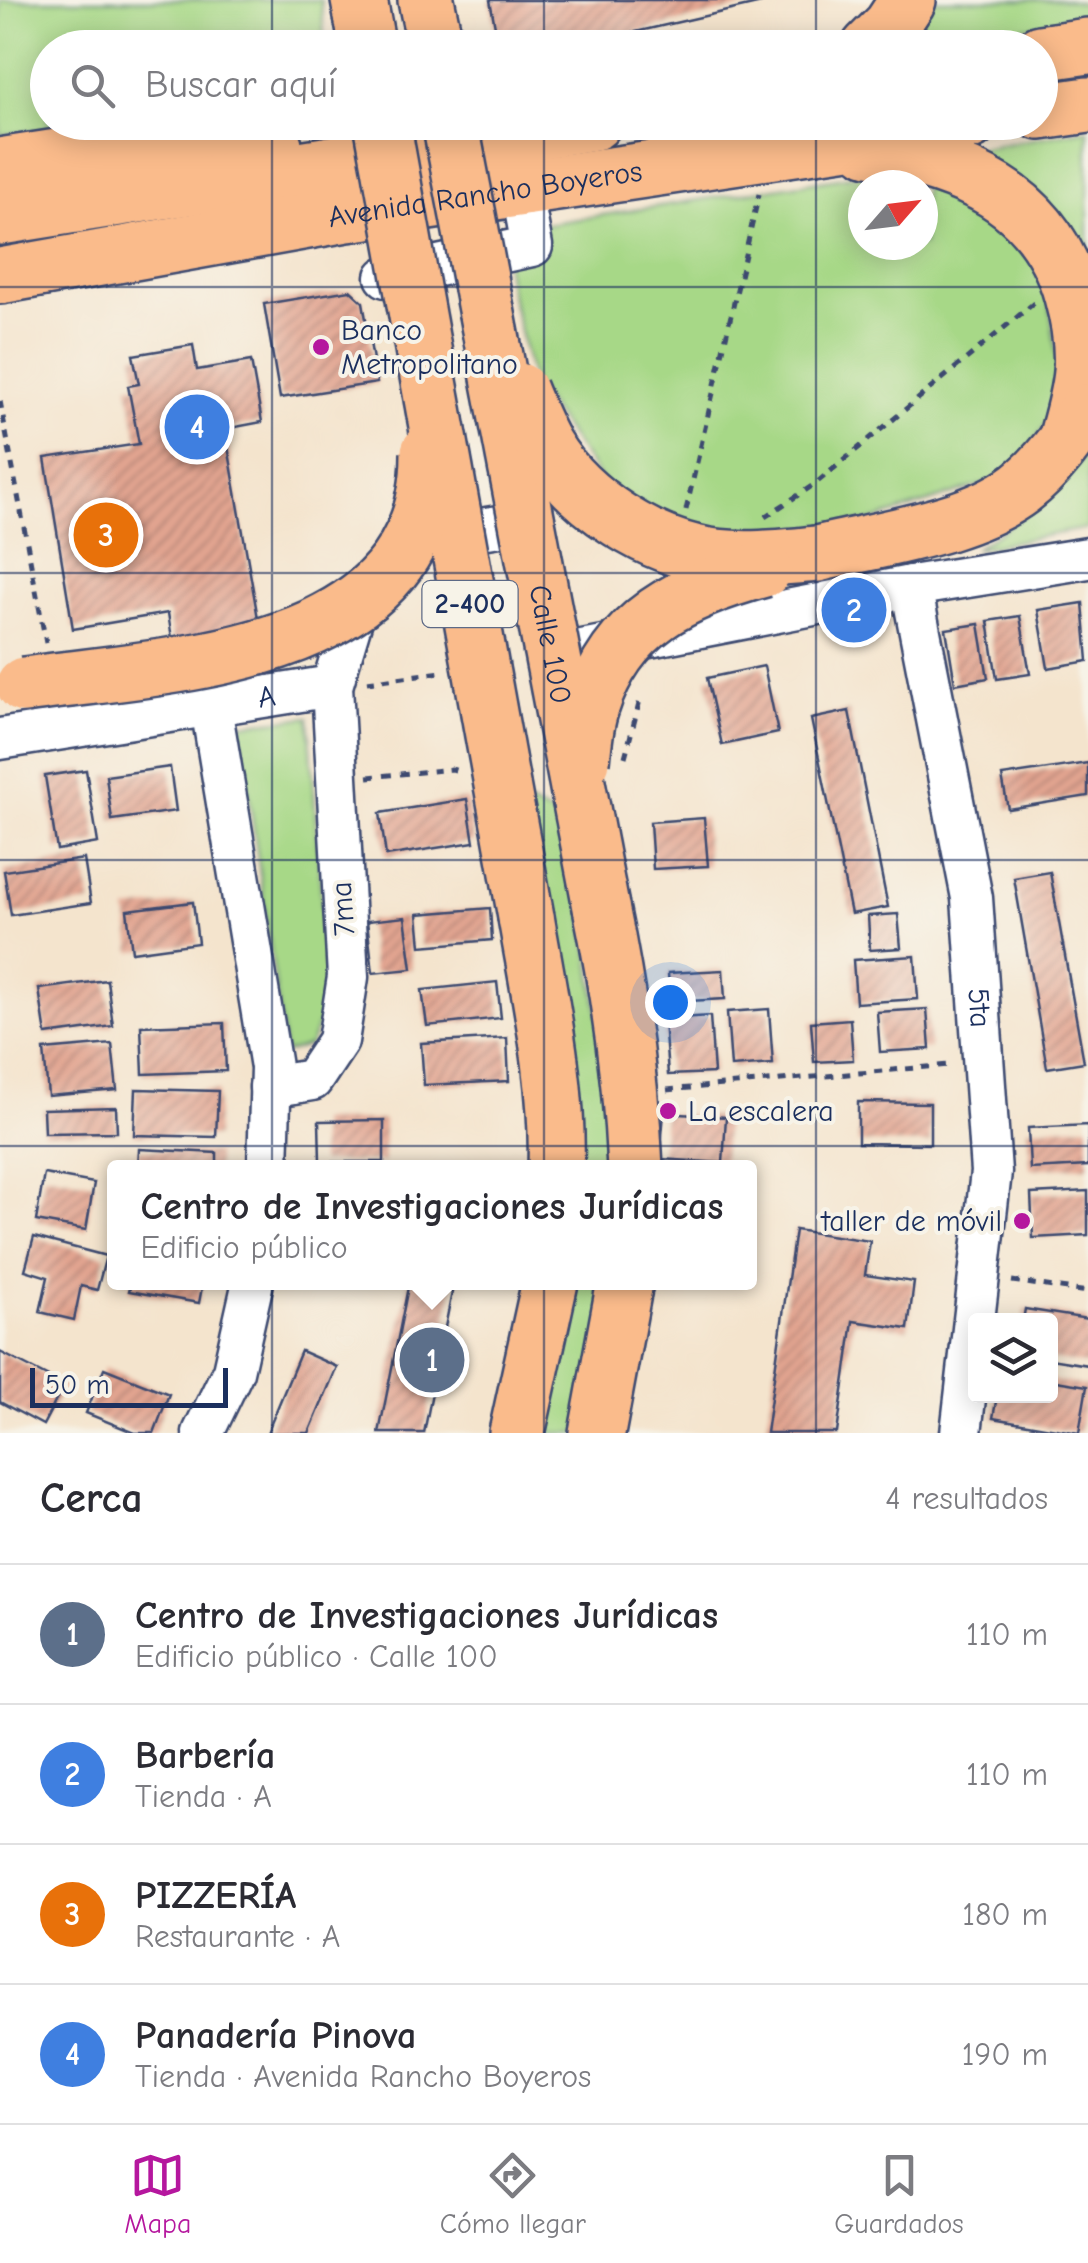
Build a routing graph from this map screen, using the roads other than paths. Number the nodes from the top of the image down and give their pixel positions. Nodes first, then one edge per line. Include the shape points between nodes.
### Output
1 (359, 0) edge
2 (426, 0) edge
3 (442, 0) edge
4 (915, 22) edge
5 (365, 30) edge
6 (432, 30) edge
7 (448, 30) edge
8 (887, 30) edge
9 (1058, 44) edge
10 (1088, 46) edge
11 (1088, 106) edge
12 (1058, 110) edge
13 (347, 140) edge
14 (374, 140) edge
15 (379, 140) edge
16 (463, 140) edge
17 (896, 140) edge
18 (0, 166) edge
19 (773, 170) junction
20 (521, 188) junction
21 (0, 217) edge
22 (480, 275) junction
23 (3, 276) edge
24 (414, 290) junction
25 (1077, 422) edge
26 (499, 526) dead end
27 (436, 536) junction
28 (816, 554) junction
29 (1088, 558) edge
30 (912, 586) junction
31 (567, 652) dead end
32 (24, 674) edge
33 (332, 686) junction
34 (210, 706) junction
35 (0, 740) edge
36 (600, 777) junction
37 (270, 1087) junction
38 (268, 1160) edge
39 (556, 1160) edge
40 (635, 1160) edge
41 (251, 1290) edge
42 (548, 1290) edge
43 (624, 1290) edge
44 (203, 1433) edge
45 (518, 1433) edge
46 (596, 1433) edge
47 (961, 1433) edge

1 - 5 highway
2 - 6 highway
3 - 7 street
4 - 8 highway
9 - 10 highway
11 - 12 highway
13 - 18 highway via 109,149
14 - 21 highway, Avenida Rancho Boyeros
15 - 24 highway, 2-400, bridge
16 - 22 highway, Calle 100 / 2-400, bridge
17 - 19 highway, Avenida Rancho Boyeros
19 - 20 highway, Avenida Rancho Boyeros
19 - 25 highway via 834,144 880,150 938,164 987,185 1026,212 1066,276 1078,320
20 - 23 highway, Avenida Rancho Boyeros
20 - 27 street via 532,246 385,275
22 - 28 highway, bridge via 520,394 546,448 580,489 649,536 685,551 747,559
22 - 36 highway, Calle 100 / 2-400, bridge
24 - 32 highway, bridge via 429,471 417,528 384,580 332,620 224,656
24 - 39 highway, 2-400, bridge via 546,1033
25 - 28 highway via 1020,489 944,522
26 - 27 street
27 - 33 street via 374,549
28 - 36 highway, bridge via 731,577 644,621 616,652 589,711
29 - 30 street
30 - 31 street
30 - 47 street, 5ta via 972,898 992,1172
33 - 34 street, A
33 - 37 street, 7ma via 348,977 338,1041 312,1080
34 - 35 street, A
34 - 37 street
36 - 40 highway, Calle 100 / 2-400, bridge via 602,907 632,1091
37 - 38 street
41 - 44 street via 233,1371
42 - 45 highway
43 - 46 highway

